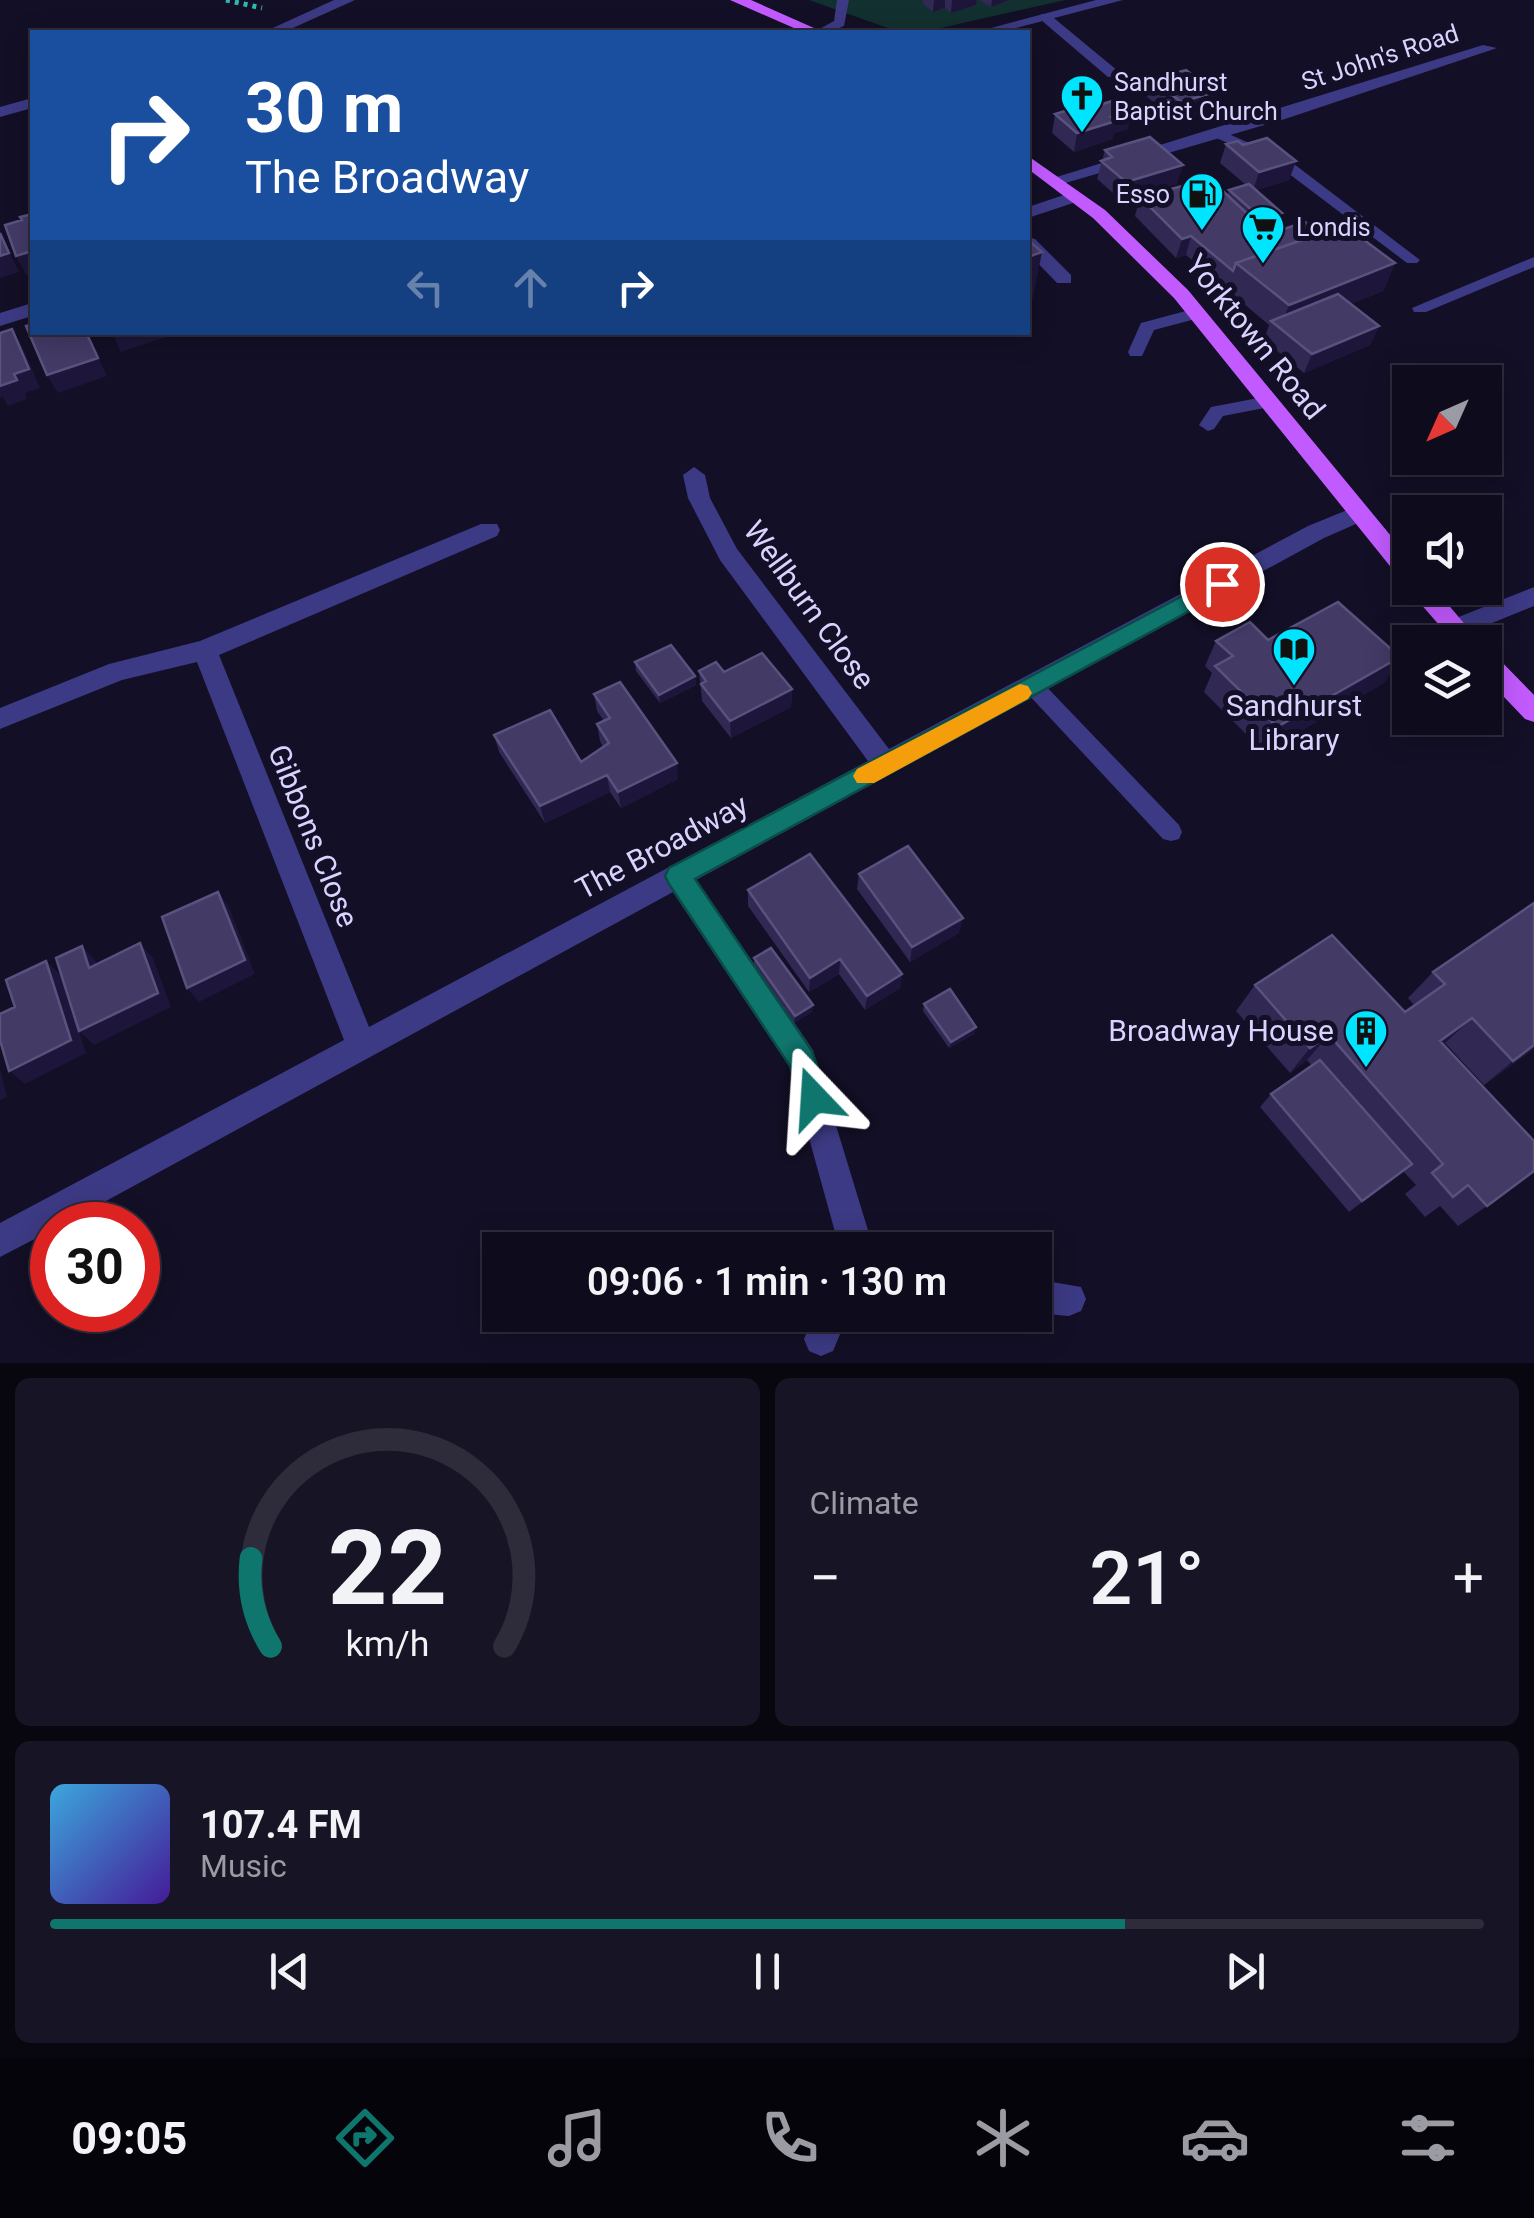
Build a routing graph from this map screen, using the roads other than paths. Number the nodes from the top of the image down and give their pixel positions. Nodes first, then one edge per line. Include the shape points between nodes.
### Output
1 (347, 0) edge
2 (738, 0) edge
3 (844, 0) edge
4 (1115, 0) edge
5 (1045, 17) junction
6 (277, 30) edge
7 (813, 30) edge
8 (823, 30) edge
9 (992, 30) edge
10 (1490, 48) dead end
11 (1113, 74) dead end
12 (30, 104) edge
13 (0, 112) edge
14 (1215, 132) junction
15 (1030, 161) edge
16 (1056, 180) junction
17 (1076, 196) junction
18 (1030, 212) edge
19 (1030, 246) edge
20 (1412, 260) dead end
21 (1534, 262) edge
22 (1064, 279) dead end
23 (1420, 308) dead end
24 (30, 311) edge
25 (1197, 312) junction
26 (0, 320) edge
27 (1136, 352) dead end
28 (1269, 402) junction
29 (1208, 424) dead end
30 (694, 475) dead end
31 (1357, 514) junction
32 (489, 530) dead end
33 (1392, 555) edge
34 (1534, 596) edge
35 (1435, 605) edge
36 (1452, 625) edge
37 (1482, 625) edge
38 (204, 650) junction
39 (1502, 679) edge
40 (1034, 686) junction
41 (1534, 712) edge
42 (0, 719) edge
43 (886, 766) junction
44 (1171, 832) dead end
45 (678, 876) junction
46 (361, 1045) junction
47 (854, 1232) edge
48 (0, 1241) edge

1 - 6 street
2 - 7 main road
3 - 8 lane via 840,23
4 - 5 street
5 - 9 street
5 - 11 lane
10 - 14 street, St John's Road
12 - 13 street
14 - 16 street, St John's Road
14 - 20 lane via 1284,164
15 - 16 main road, Yorktown Road
16 - 17 main road, Yorktown Road
17 - 18 street
17 - 25 main road, Yorktown Road
19 - 22 street
21 - 23 lane
24 - 26 street
25 - 27 lane via 1147,327
25 - 28 main road, Yorktown Road
28 - 29 lane via 1217,411
28 - 31 main road, Yorktown Road
30 - 43 street, Wellburn Close via 728,554
31 - 33 main road, Yorktown Road
31 - 40 street, The Broadway
32 - 38 street
34 - 37 street
35 - 36 main road
38 - 42 street via 118,672
38 - 46 street, Gibbons Close
39 - 41 main road
40 - 43 street, The Broadway
40 - 44 lane
43 - 45 street, The Broadway
45 - 46 street, The Broadway
45 - 47 street via 802,1060
46 - 48 street, The Broadway

